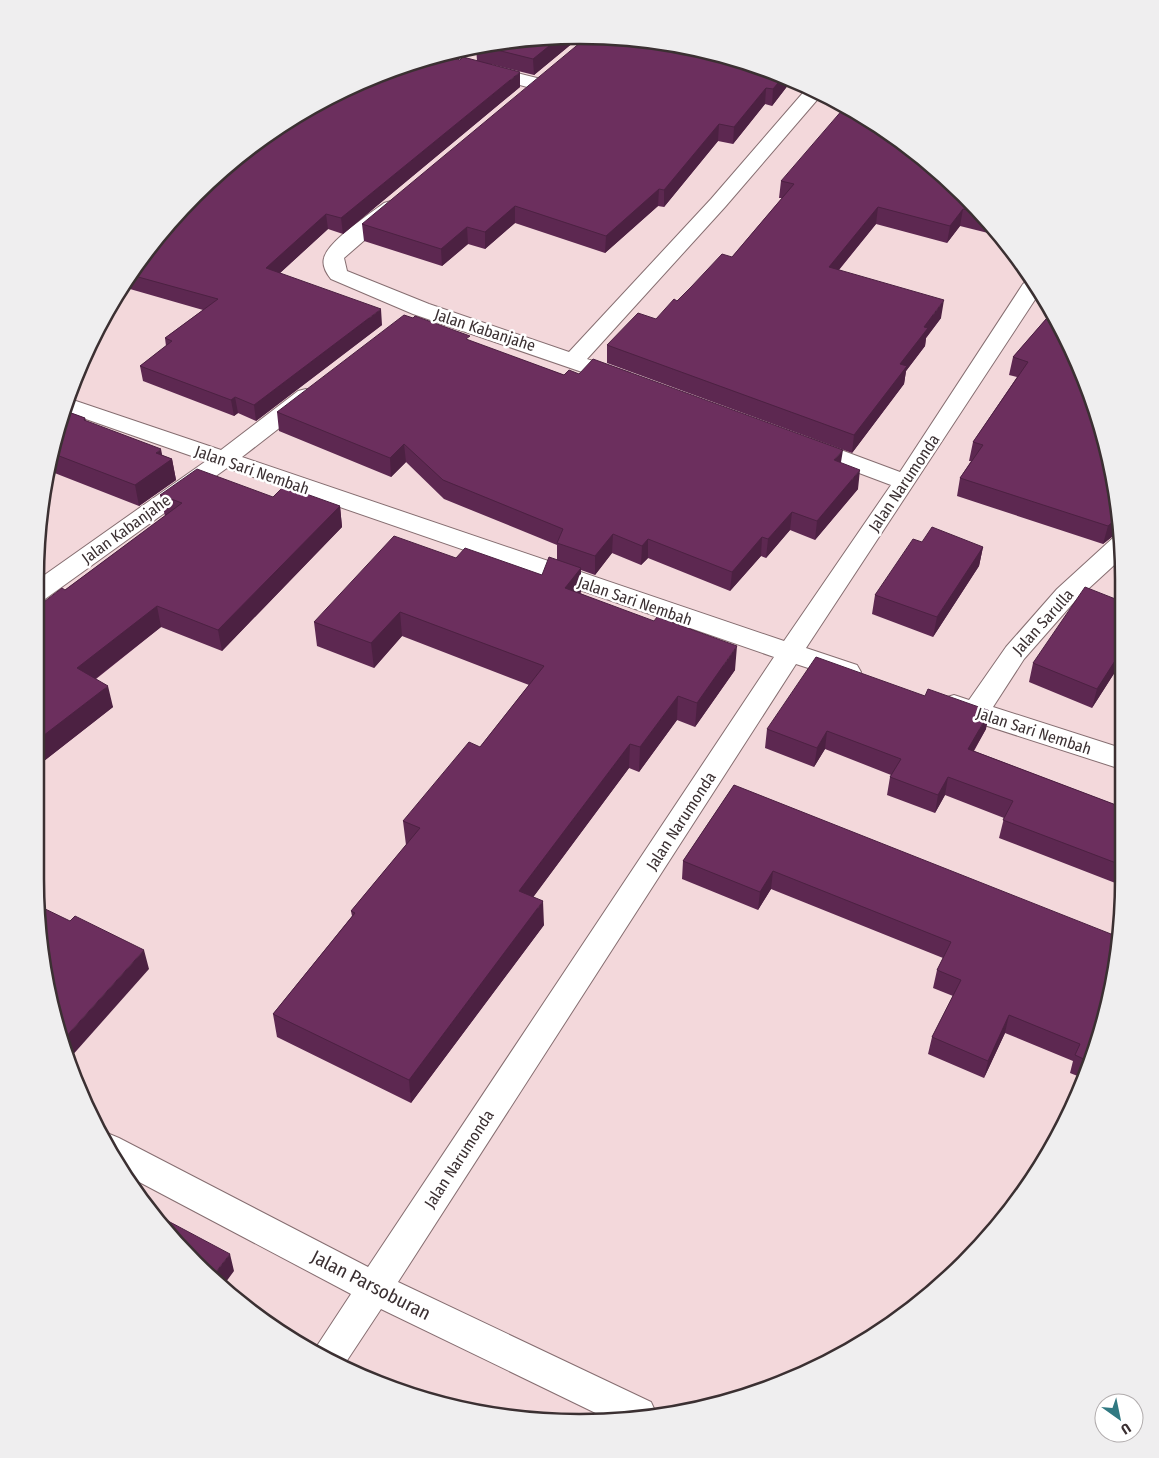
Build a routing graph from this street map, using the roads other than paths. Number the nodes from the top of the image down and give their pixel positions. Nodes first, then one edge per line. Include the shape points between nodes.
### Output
1 (447, 61) edge
2 (538, 84) edge
3 (810, 96) edge
4 (403, 196) edge
5 (1030, 290) edge
6 (421, 309) junction
7 (397, 327) edge
8 (574, 360) junction
9 (326, 382) edge
10 (638, 384) edge
11 (72, 407) edge
12 (786, 438) edge
13 (223, 460) junction
14 (905, 482) junction
15 (1114, 551) edge
16 (44, 587) edge
17 (790, 653) junction
18 (867, 678) edge
19 (930, 698) edge
20 (976, 712) junction
21 (1115, 757) edge
22 (122, 1156) edge
23 (374, 1288) junction
24 (332, 1353) edge
25 (631, 1412) edge

1 - 2 street
3 - 8 street
4 - 6 street via 343,246 334,257 334,266 338,274 354,283
5 - 14 street, Jalan Narumonda
6 - 7 street, Jalan Kabanjahe
6 - 8 street, Jalan Kabanjahe
8 - 10 street, Jalan Kabanjahe
9 - 13 street, Jalan Kabanjahe
11 - 13 street, Jalan Sari Nembah
12 - 14 street
13 - 16 street, Jalan Kabanjahe
13 - 17 street, Jalan Sari Nembah
14 - 17 street, Jalan Narumonda
15 - 20 street, Jalan Sarulla via 1066,595 1015,652
17 - 18 street, Jalan Sari Nembah
17 - 23 street, Jalan Narumonda
19 - 20 street, Jalan Sari Nembah
20 - 21 street, Jalan Sari Nembah
22 - 23 street, Jalan Parsoburan
23 - 24 street, Jalan Narumonda
23 - 25 street, Jalan Parsoburan

